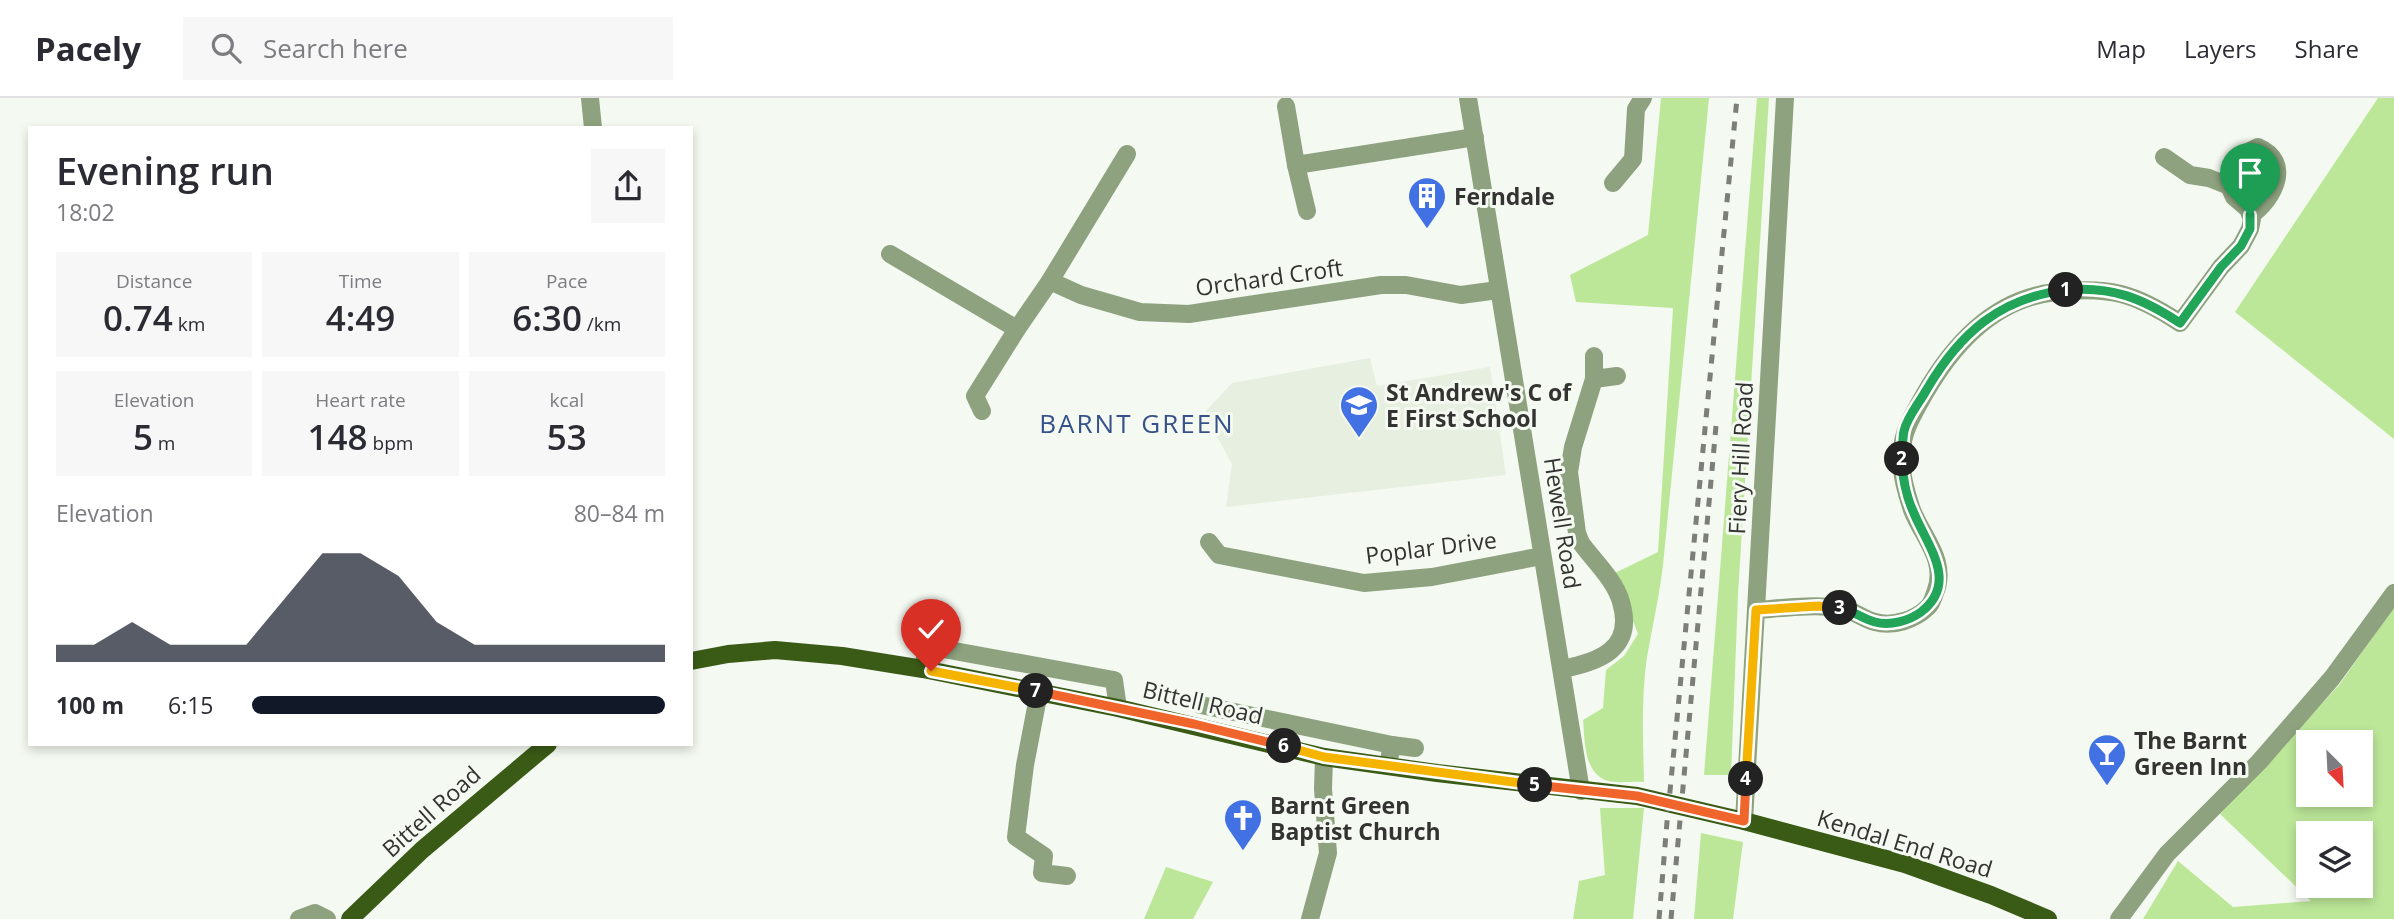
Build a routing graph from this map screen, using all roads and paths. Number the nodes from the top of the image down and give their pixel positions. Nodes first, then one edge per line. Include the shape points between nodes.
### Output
1 (590, 98) edge
2 (1468, 98) edge
3 (1643, 98) edge
4 (1785, 98) edge
5 (1286, 106) dead end
6 (593, 126) edge
7 (1475, 137) junction
8 (1127, 154) dead end
9 (2164, 158) dead end
10 (1296, 165) junction
11 (1613, 183) dead end
12 (2229, 186) junction
13 (1307, 211) dead end
14 (2250, 215) junction
15 (890, 254) dead end
16 (1050, 281) junction
17 (1499, 290) junction
18 (1017, 329) junction
19 (1594, 356) dead end
20 (1617, 376) dead end
21 (1594, 379) junction
22 (982, 411) dead end
23 (1209, 542) dead end
24 (1542, 556) junction
25 (2394, 593) edge
26 (1756, 610) junction
27 (695, 657) edge
28 (923, 669) junction
29 (1562, 669) junction
30 (1039, 692) junction
31 (1201, 705) dead end
32 (1118, 708) junction
33 (1249, 717) junction
34 (1244, 737) junction
35 (1392, 745) junction
36 (546, 746) edge
37 (1415, 748) dead end
38 (1324, 757) junction
39 (1387, 766) junction
40 (1581, 791) junction
41 (1744, 821) junction
42 (1067, 876) dead end
43 (299, 919) edge
44 (327, 919) edge
45 (350, 919) edge
46 (1310, 919) edge
47 (2048, 919) edge
48 (2119, 919) edge

1 - 6 street
2 - 7 street, Hewell Road
3 - 11 street via 1636,109 1633,159
4 - 26 street, Fiery Hill Road
5 - 10 street
7 - 10 street
7 - 17 street, Hewell Road
8 - 16 street
9 - 12 street via 2190,175
10 - 13 street
12 - 14 street
12 - 14 street via 2233,165 2242,154 2259,147 2270,152 2277,162 2271,196
14 - 26 street via 2250,229 2241,246 2180,323 2156,307 2115,291 2042,293 1994,314 1968,334 1945,361 1904,431 1902,469 1911,508 1939,568 1939,583 1930,605 1910,621 1876,622 1844,608 1818,606
15 - 18 street
16 - 17 street, Orchard Croft via 1140,312 1189,314 1381,285 1461,295
16 - 18 street
17 - 24 street, Hewell Road
18 - 22 street via 975,396
19 - 21 street
20 - 21 street
21 - 29 street via 1570,461 1570,483 1577,533 1621,601 1623,624 1618,640 1601,659
23 - 24 street, Poplar Drive via 1219,555 1364,583 1432,577
24 - 29 street, Hewell Road
25 - 48 street via 2332,678 2259,761 2167,854
26 - 41 street, Fiery Hill Road
27 - 28 main road, Bittell Road via 775,650
28 - 30 main road, Bittell Road
28 - 32 street via 927,646 1114,680
29 - 40 street, Hewell Road
30 - 32 main road, Bittell Road
30 - 42 street via 1016,837 1044,856 1042,873
31 - 33 street
32 - 34 main road, Bittell Road
33 - 34 street
33 - 35 street
34 - 38 main road, Bittell Road
35 - 37 street
35 - 39 street
36 - 45 main road, Bittell Road via 422,850
38 - 39 main road, Bittell Road
38 - 46 street via 1328,853
39 - 40 main road, Bittell Road
40 - 41 main road, Bittell Road via 1637,796
41 - 47 main road, Kendal End Road via 1905,864
43 - 44 street via 315,913

